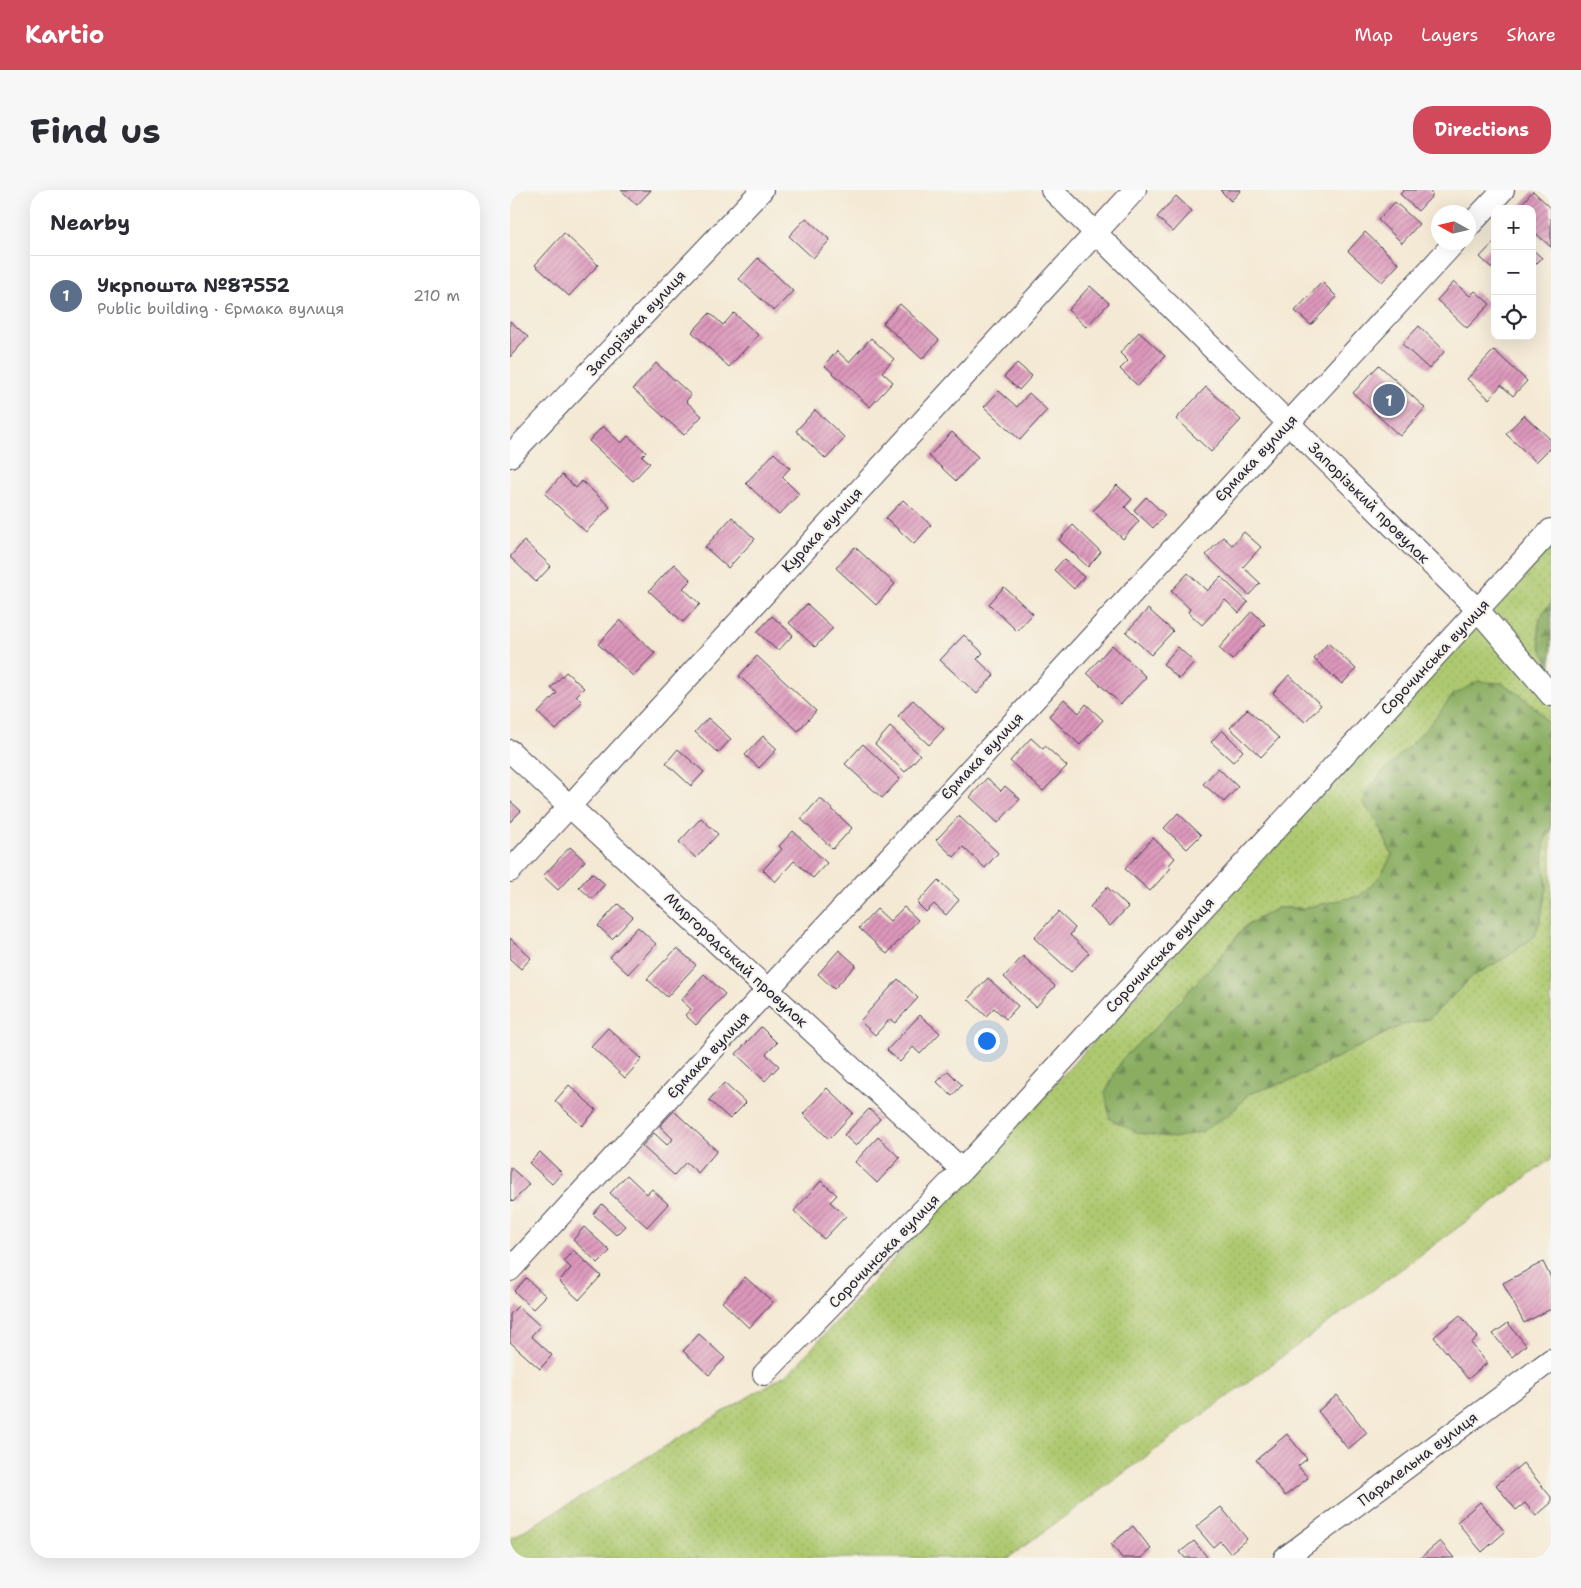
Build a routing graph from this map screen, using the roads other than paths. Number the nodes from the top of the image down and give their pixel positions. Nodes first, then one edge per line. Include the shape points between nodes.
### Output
1 (762, 190) edge
2 (1052, 190) edge
3 (1135, 190) edge
4 (1503, 190) edge
5 (1476, 219) edge
6 (1095, 233) junction
7 (1447, 250) edge
8 (1288, 423) junction
9 (510, 456) edge
10 (1551, 530) edge
11 (1478, 610) junction
12 (1551, 694) edge
13 (510, 751) edge
14 (569, 806) junction
15 (510, 871) edge
16 (768, 990) junction
17 (962, 1170) junction
18 (510, 1270) edge
19 (1551, 1360) edge
20 (764, 1374) dead end
21 (1285, 1558) edge

1 - 9 street, Запорізька вулиця
2 - 6 street, Запорізький провулок
3 - 6 street, Курака вулиця
4 - 5 street
6 - 8 street, Запорізький провулок
6 - 14 street, Курака вулиця
7 - 8 street, Єрмака вулиця
8 - 11 street, Запорізький провулок
8 - 16 street, Єрмака вулиця
10 - 11 street, Сорочинська вулиця
11 - 12 street, Запорізький провулок
11 - 17 street, Сорочинська вулиця
13 - 14 street, Миргородський провулок
14 - 15 street, Курака вулиця
14 - 16 street, Миргородський провулок
16 - 17 street, Миргородський провулок
16 - 18 street, Єрмака вулиця
17 - 20 street, Сорочинська вулиця
19 - 21 street, Паралельна вулиця

